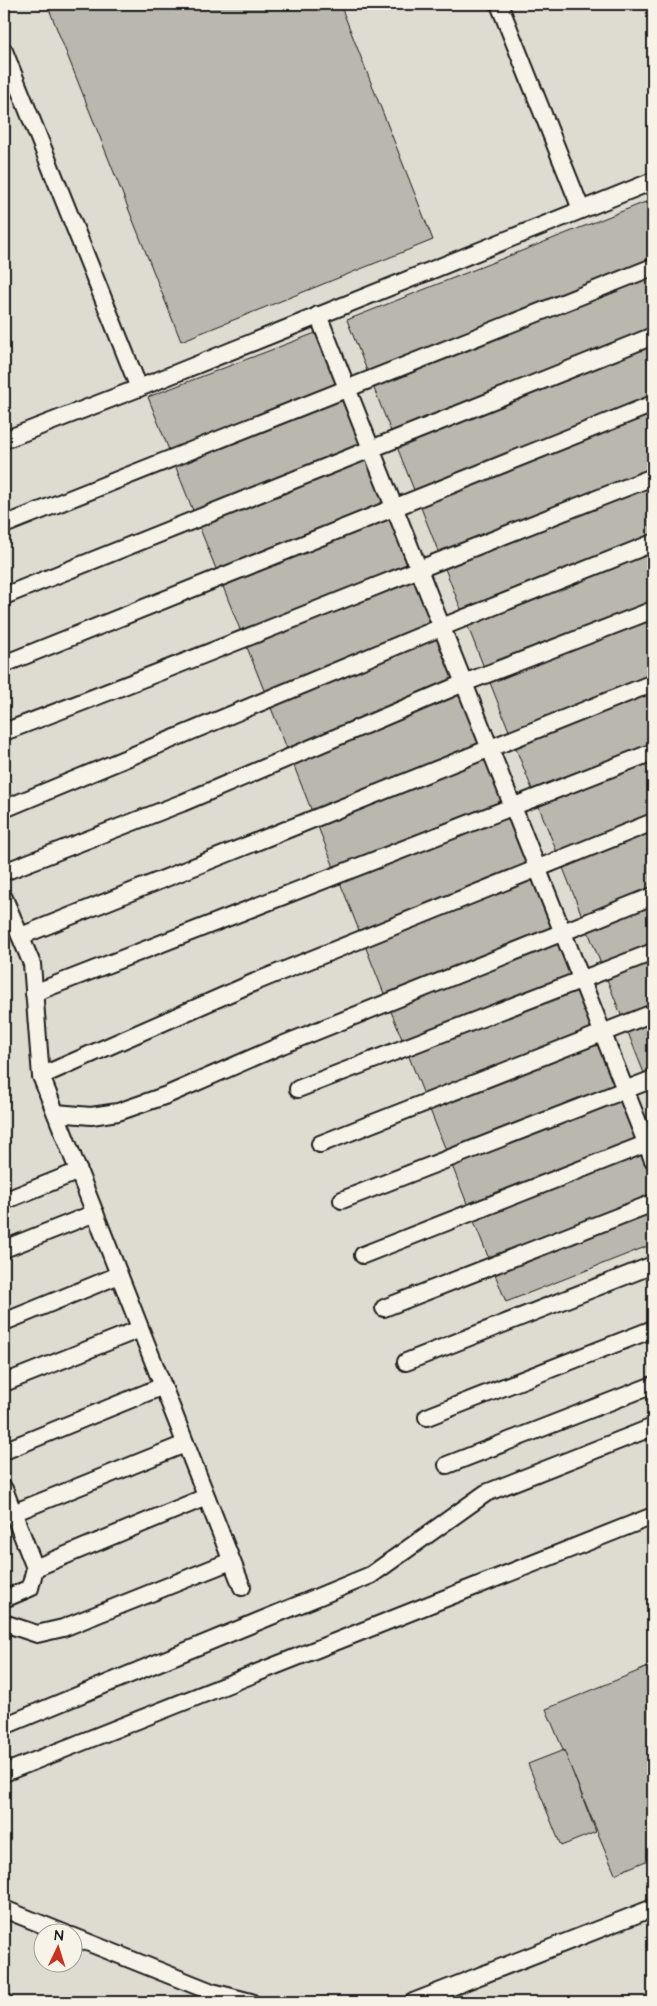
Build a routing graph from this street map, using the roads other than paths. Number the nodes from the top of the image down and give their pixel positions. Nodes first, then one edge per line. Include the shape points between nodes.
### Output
1 (499, 4) edge
2 (4, 51) edge
3 (653, 181) edge
4 (581, 209) junction
5 (653, 268) edge
6 (318, 315) junction
7 (653, 336) edge
8 (139, 388) junction
9 (348, 388) junction
10 (653, 404) edge
11 (4, 440) edge
12 (371, 447) junction
13 (653, 477) edge
14 (394, 506) junction
15 (4, 525) edge
16 (653, 543) edge
17 (418, 568) junction
18 (4, 596) edge
19 (653, 610) edge
20 (442, 627) junction
21 (4, 664) edge
22 (464, 683) junction
23 (653, 683) edge
24 (4, 732) edge
25 (490, 748) junction
26 (653, 752) edge
27 (514, 808) junction
28 (4, 809) edge
29 (653, 822) edge
30 (538, 868) junction
31 (4, 872) edge
32 (653, 896) edge
33 (4, 898) edge
34 (563, 932) junction
35 (21, 936) junction
36 (653, 952) edge
37 (582, 980) junction
38 (34, 993) junction
39 (653, 1014) edge
40 (603, 1033) junction
41 (41, 1076) junction
42 (653, 1078) edge
43 (298, 1089) dead end
44 (625, 1090) junction
45 (56, 1113) junction
46 (650, 1142) edge
47 (320, 1144) dead end
48 (653, 1160) edge
49 (79, 1171) junction
50 (342, 1200) dead end
51 (4, 1201) edge
52 (653, 1203) edge
53 (95, 1214) junction
54 (4, 1249) edge
55 (364, 1255) dead end
56 (653, 1265) edge
57 (119, 1275) junction
58 (384, 1308) dead end
59 (4, 1322) edge
60 (140, 1329) junction
61 (653, 1329) edge
62 (406, 1362) dead end
63 (4, 1383) edge
64 (653, 1385) edge
65 (163, 1386) junction
66 (428, 1417) dead end
67 (653, 1427) edge
68 (186, 1444) junction
69 (4, 1451) edge
70 (446, 1465) dead end
71 (4, 1489) edge
72 (206, 1497) junction
73 (13, 1513) junction
74 (653, 1516) edge
75 (231, 1561) junction
76 (35, 1568) junction
77 (242, 1588) dead end
78 (4, 1599) edge
79 (4, 1623) edge
80 (4, 1726) edge
81 (4, 1773) edge
82 (653, 1908) edge
83 (4, 1909) edge
84 (41, 1924) edge
85 (82, 1940) edge
86 (251, 2002) edge
87 (413, 2002) edge

1 - 4 lane
2 - 8 lane
3 - 4 lane
4 - 6 lane
5 - 9 lane
6 - 8 lane
6 - 9 lane
7 - 12 lane
8 - 11 lane
9 - 12 lane
9 - 15 lane
10 - 14 lane
12 - 14 lane
12 - 18 lane
13 - 17 lane
14 - 17 lane
14 - 21 lane
16 - 20 lane
17 - 20 lane
17 - 24 lane via 136,683
19 - 22 lane
20 - 22 lane
20 - 28 lane
22 - 25 lane
22 - 31 lane via 182,803
23 - 25 lane
25 - 27 lane
25 - 35 lane
26 - 27 lane
27 - 30 lane
27 - 38 lane
29 - 30 lane
30 - 34 lane
30 - 41 lane via 255,982
32 - 34 lane
33 - 35 lane
34 - 37 lane
34 - 45 lane via 167,1095 118,1112 91,1116
35 - 38 lane via 32,964
36 - 37 lane
37 - 40 lane
37 - 43 lane
38 - 41 lane
39 - 40 lane
40 - 44 lane
40 - 47 lane
41 - 45 lane
42 - 44 lane
44 - 46 lane
44 - 50 lane
45 - 49 lane
46 - 48 lane
46 - 55 lane
49 - 51 lane
49 - 53 lane
52 - 58 lane
53 - 54 lane
53 - 57 lane
56 - 62 lane
57 - 59 lane
57 - 60 lane
60 - 63 lane
60 - 65 lane
61 - 66 lane
64 - 70 lane
65 - 68 lane
65 - 69 lane
67 - 80 lane via 486,1493 372,1576
68 - 72 lane
68 - 73 lane
71 - 73 lane
72 - 75 lane
72 - 76 lane
73 - 76 lane
74 - 81 lane
75 - 77 lane
75 - 79 lane via 63,1628 37,1634
76 - 78 lane via 30,1588
82 - 87 lane
83 - 84 lane
85 - 86 lane via 212,1992

